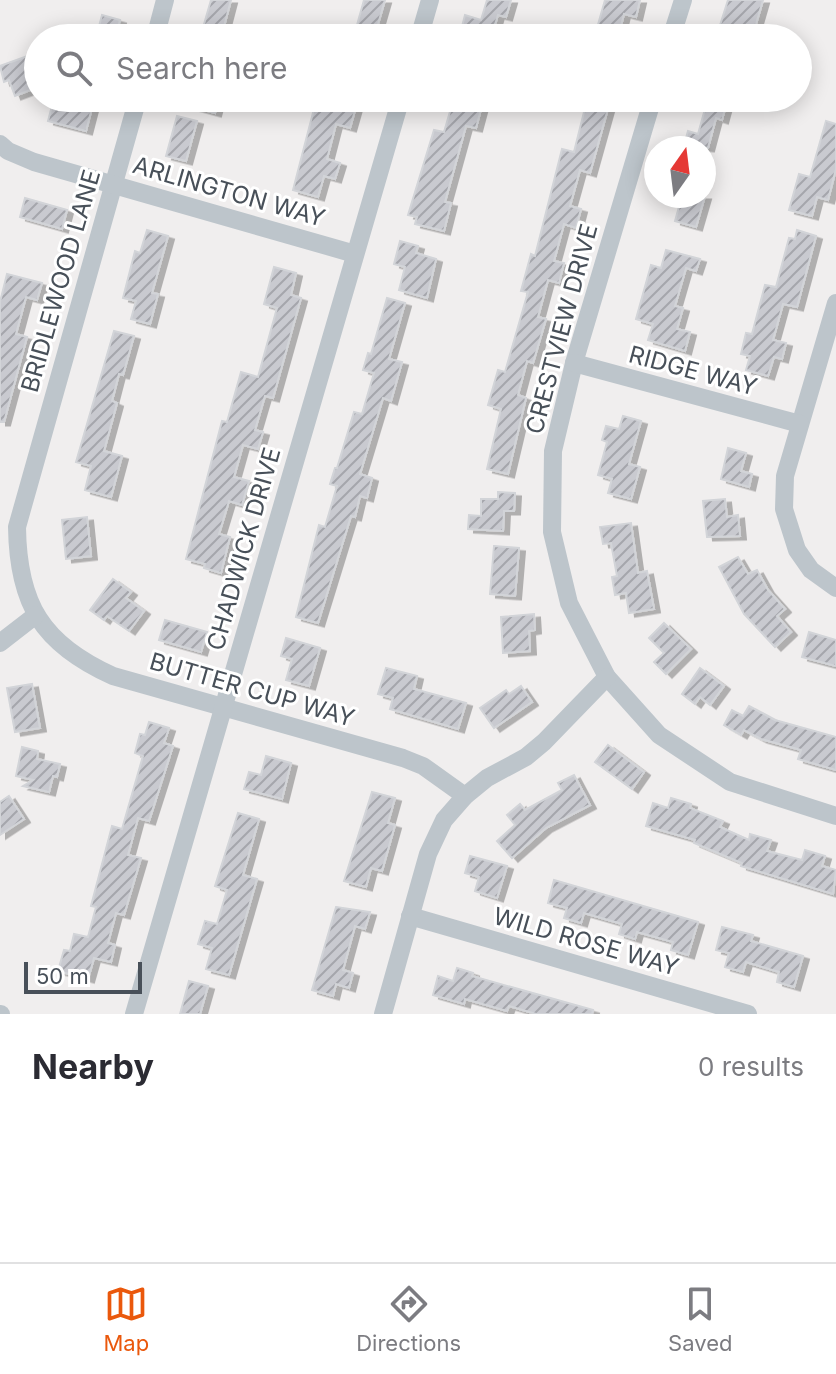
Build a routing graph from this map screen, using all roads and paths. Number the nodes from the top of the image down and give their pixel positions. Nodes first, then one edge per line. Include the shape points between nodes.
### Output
1 (165, 0) edge
2 (430, 0) edge
3 (683, 0) edge
4 (159, 24) edge
5 (423, 24) edge
6 (675, 24) edge
7 (134, 112) edge
8 (397, 112) edge
9 (649, 112) edge
10 (0, 144) edge
11 (114, 184) junction
12 (355, 254) junction
13 (836, 303) edge
14 (574, 363) junction
15 (800, 424) junction
16 (836, 588) edge
17 (36, 615) junction
18 (0, 643) edge
19 (607, 677) junction
20 (223, 707) junction
21 (465, 796) junction
22 (836, 816) edge
23 (410, 916) junction
24 (134, 1014) edge
25 (383, 1014) edge
26 (748, 1014) edge

1 - 4 street
2 - 5 street
3 - 6 street
7 - 11 street, BRIDLEWOOD LANE
8 - 12 street, CHADWICK DRIVE
9 - 14 street, CRESTVIEW DRIVE
10 - 11 street, ARLINGTON WAY via 34,162
11 - 12 street, ARLINGTON WAY
11 - 17 street, BRIDLEWOOD LANE via 17,527 18,560
12 - 20 street, CHADWICK DRIVE
13 - 15 street
14 - 15 street, RIDGE WAY
14 - 19 street, CRESTVIEW DRIVE via 553,451 552,532 569,603
15 - 16 street via 785,476 784,509 797,550 811,570
17 - 18 street
17 - 20 street, BUTTER CUP WAY via 71,653 113,676
19 - 21 street via 544,742
19 - 22 street, CRESTVIEW DRIVE via 659,735 730,782
20 - 21 street, BUTTER CUP WAY via 403,758
20 - 24 street, CHADWICK DRIVE
21 - 23 street via 433,841
23 - 25 street
23 - 26 street, WILD ROSE WAY

